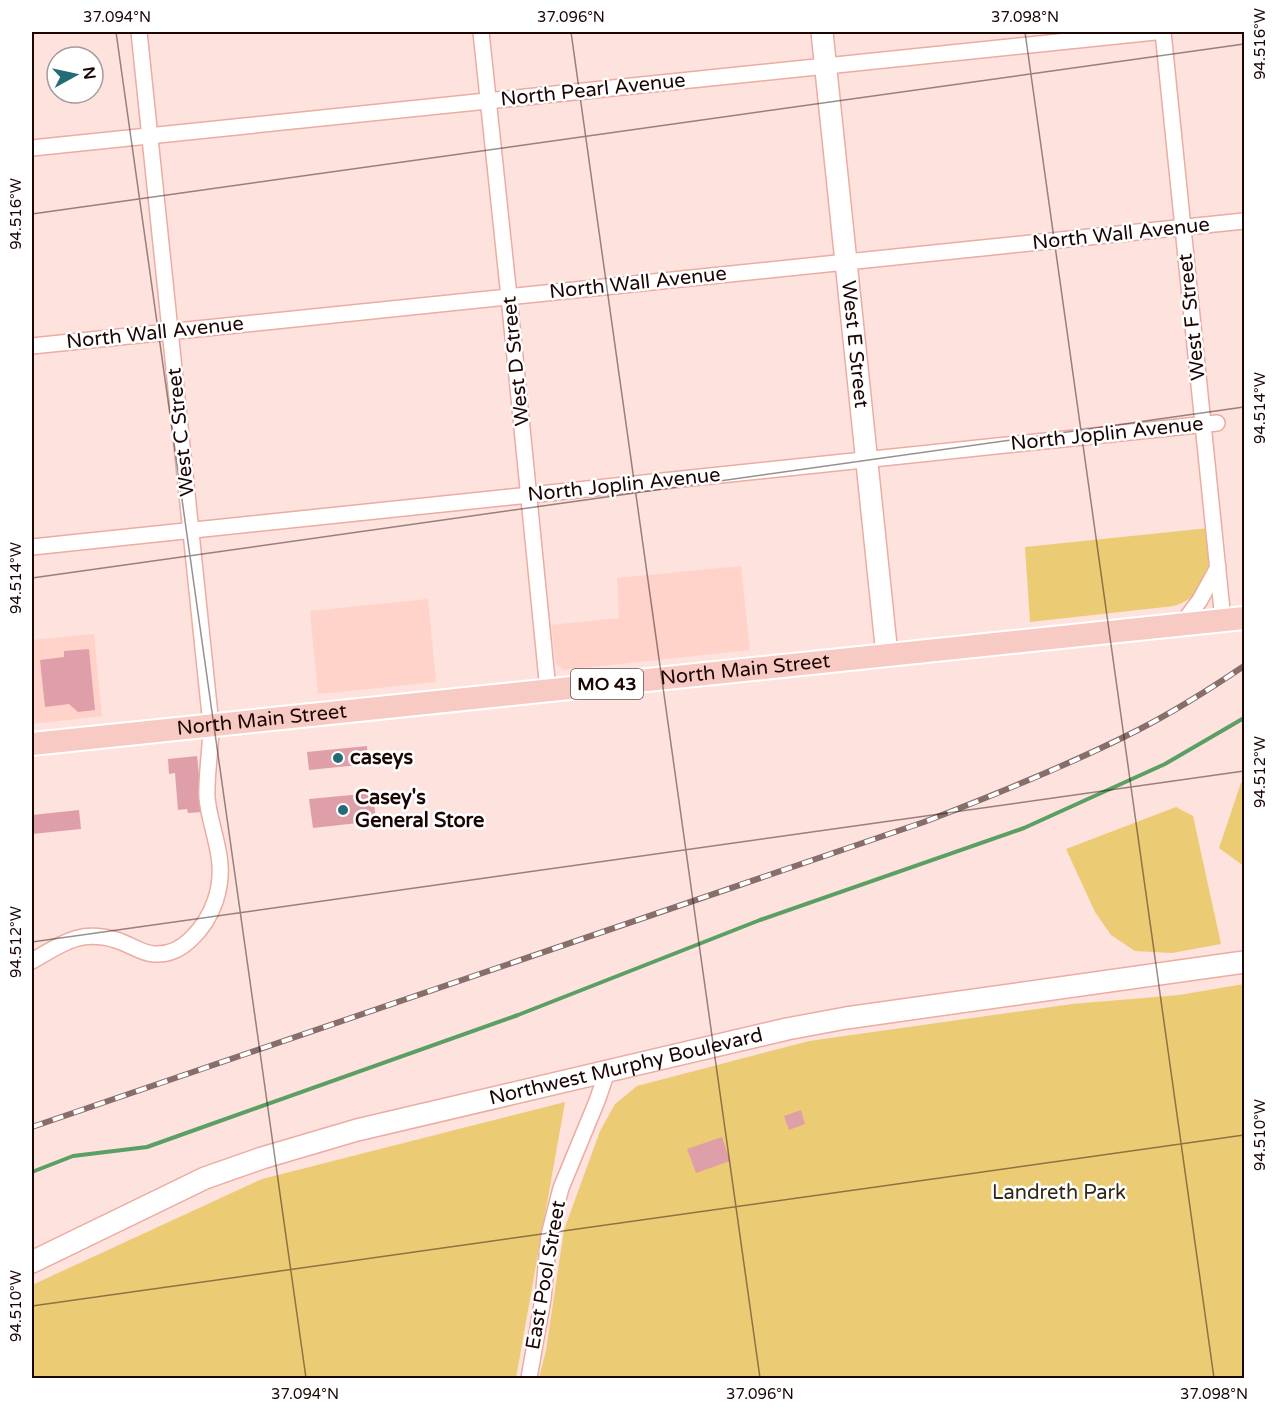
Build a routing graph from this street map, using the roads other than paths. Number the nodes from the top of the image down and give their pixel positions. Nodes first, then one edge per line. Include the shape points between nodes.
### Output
1 (139, 32) edge
2 (481, 32) edge
3 (822, 32) edge
4 (1155, 32) edge
5 (1163, 32) edge
6 (826, 65) junction
7 (488, 102) junction
8 (149, 135) junction
9 (32, 148) edge
10 (1245, 221) edge
11 (1183, 228) junction
12 (846, 262) junction
13 (509, 297) junction
14 (170, 331) junction
15 (32, 346) edge
16 (1210, 424) junction
17 (866, 459) junction
18 (529, 495) junction
19 (191, 530) junction
20 (32, 547) edge
21 (1218, 567) junction
22 (1234, 619) edge
23 (1182, 624) junction
24 (886, 655) junction
25 (548, 690) junction
26 (211, 725) junction
27 (32, 744) edge
28 (32, 962) edge
29 (1245, 962) edge
30 (607, 1072) junction
31 (32, 1262) edge
32 (529, 1378) edge

1 - 8 street, West C Street
2 - 7 street, West D Street
3 - 6 street, West E Street
4 - 6 street, North Pearl Avenue
5 - 11 street, West F Street
6 - 7 street, North Pearl Avenue
6 - 12 street, West E Street
7 - 8 street, North Pearl Avenue
7 - 13 street, West D Street
8 - 9 street, North Pearl Avenue
8 - 14 street, West C Street
10 - 11 street, North Wall Avenue
11 - 12 street, North Wall Avenue
11 - 16 street, West F Street
12 - 13 street, North Wall Avenue
12 - 17 street, West E Street
13 - 14 street, North Wall Avenue
13 - 18 street, West D Street
14 - 15 street, North Wall Avenue
14 - 19 street, West C Street
16 - 17 street, North Joplin Avenue
16 - 21 street, West F Street
17 - 18 street, North Joplin Avenue
17 - 24 street, West E Street
18 - 19 street, North Joplin Avenue
18 - 25 street, West D Street
19 - 20 street, North Joplin Avenue
19 - 26 street, West C Street
21 - 22 street, West F Street
21 - 23 street
22 - 23 main road, North Main Street / MO 43
23 - 24 main road, North Main Street / MO 43
24 - 25 main road, North Main Street / MO 43
25 - 26 main road, North Main Street / MO 43
26 - 27 main road, North Main Street / MO 43
26 - 28 street, West C Street via 208,811 220,868 217,894 205,922 183,947 163,954 143,952 114,939 83,936
29 - 30 street, Northwest Murphy Boulevard via 846,1018
30 - 31 street, Northwest Murphy Boulevard via 357,1130 262,1158 205,1178
30 - 32 street, East Pool Street via 561,1188 549,1235

